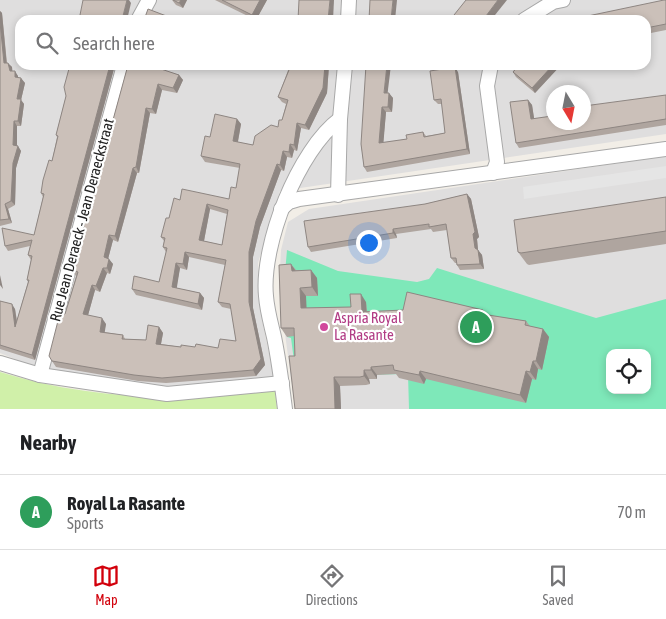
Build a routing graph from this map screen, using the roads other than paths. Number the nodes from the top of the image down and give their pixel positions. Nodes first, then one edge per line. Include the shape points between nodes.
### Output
1 (149, 0) edge
2 (349, 0) edge
3 (563, 0) edge
4 (141, 15) edge
5 (348, 15) edge
6 (532, 15) edge
7 (123, 70) edge
8 (345, 70) edge
9 (490, 70) edge
10 (340, 119) junction
11 (666, 149) edge
12 (493, 173) junction
13 (338, 195) junction
14 (282, 209) junction
15 (0, 362) edge
16 (40, 375) junction
17 (282, 383) junction
18 (285, 409) edge

1 - 4 street
2 - 5 street
3 - 6 street via 553,2
7 - 16 street, Rue Jean Deraeck - Jean Deraeckstraat
8 - 10 street
9 - 12 street via 487,86 497,162
10 - 13 street
10 - 14 street via 326,130 299,172
11 - 12 street
12 - 13 street
13 - 14 street via 299,199
14 - 17 street via 268,253 266,296
15 - 16 street
16 - 17 street via 167,394
17 - 18 street

